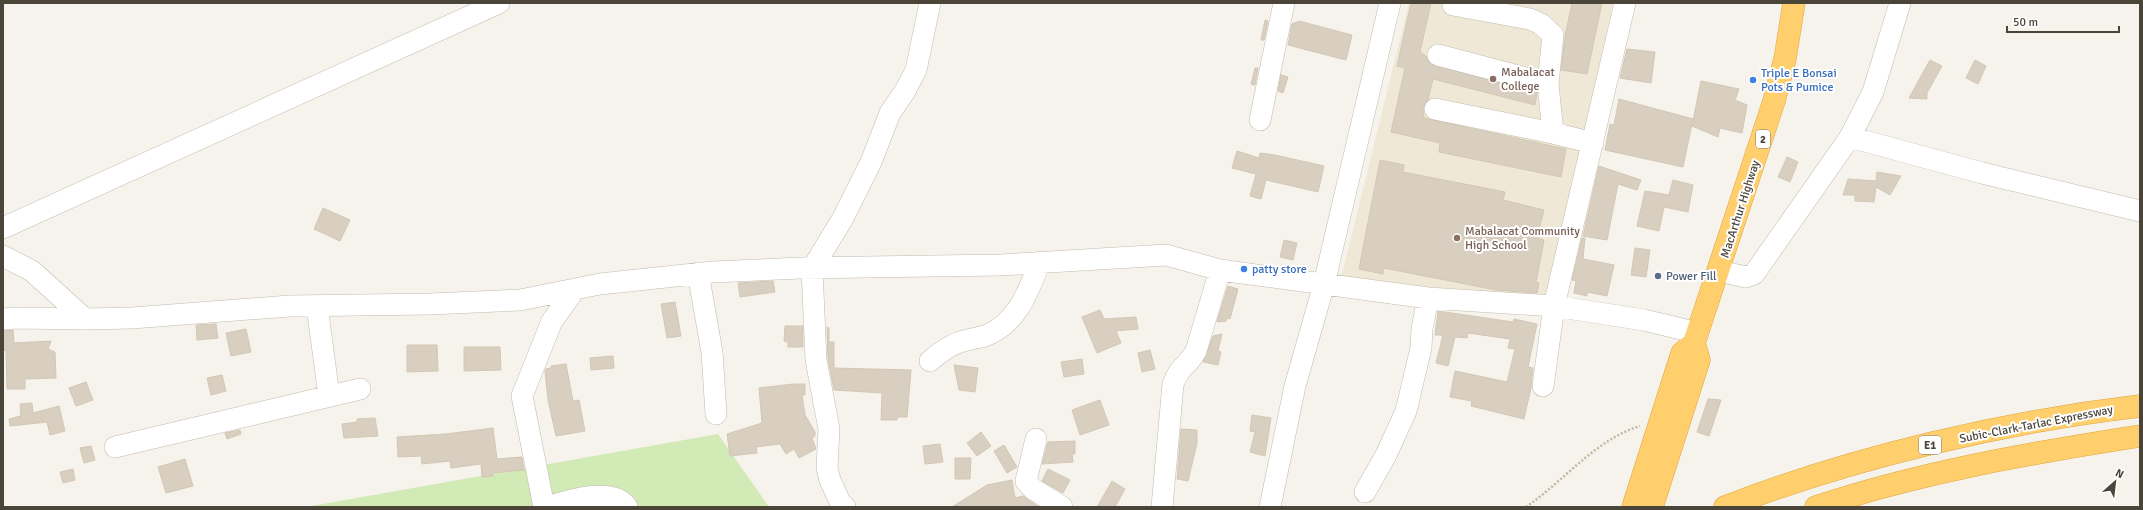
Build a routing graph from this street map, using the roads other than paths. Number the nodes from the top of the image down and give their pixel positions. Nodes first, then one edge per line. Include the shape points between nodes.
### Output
1 (499, 3) edge
2 (930, 3) edge
3 (1284, 3) edge
4 (1390, 3) edge
5 (1625, 3) edge
6 (1794, 3) edge
7 (1900, 3) edge
8 (1453, 5) dead end
9 (1438, 54) dead end
10 (1548, 84) junction
11 (1435, 109) dead end
12 (1260, 120) dead end
13 (1553, 133) junction
14 (1850, 137) junction
15 (1593, 143) junction
16 (2140, 211) edge
17 (3, 228) edge
18 (3, 256) edge
19 (1040, 262) junction
20 (812, 269) junction
21 (1220, 270) junction
22 (1719, 271) junction
23 (698, 274) junction
24 (1324, 284) junction
25 (575, 289) junction
26 (1428, 298) junction
27 (317, 306) junction
28 (1554, 306) junction
29 (3, 319) edge
30 (85, 319) junction
31 (1696, 338) junction
32 (930, 361) dead end
33 (1543, 386) dead end
34 (360, 389) dead end
35 (329, 396) junction
36 (2140, 406) edge
37 (716, 414) dead end
38 (2140, 436) edge
39 (1036, 439) dead end
40 (115, 447) dead end
41 (1365, 492) dead end
42 (544, 507) edge
43 (548, 507) edge
44 (627, 507) edge
45 (844, 507) edge
46 (1062, 507) edge
47 (1162, 507) edge
48 (1270, 507) edge
49 (1633, 507) edge
50 (1652, 507) edge
51 (1725, 507) edge
52 (1816, 507) edge

1 - 17 street
2 - 20 street via 916,70 890,113 871,162 843,218
3 - 12 street
4 - 24 street
5 - 15 street
6 - 22 highway, MacArthur Highway / 2 via 1785,59 1774,101
7 - 14 street via 1873,92
8 - 10 street via 1541,24 1553,35
9 - 10 street
10 - 13 street
11 - 13 street
13 - 15 street
14 - 16 street via 1990,175
14 - 22 street via 1754,274 1746,277
15 - 28 street
18 - 30 street via 32,271
19 - 20 street
19 - 21 street via 1166,255
19 - 32 street via 1029,290 1010,321 984,337 950,346
20 - 23 street
20 - 45 street via 816,360 829,429 827,468 830,480
21 - 24 street
21 - 47 street via 1196,351 1192,360 1177,372 1173,384
22 - 31 highway, MacArthur Highway / 2
23 - 25 street
23 - 37 street via 712,352
24 - 26 street
24 - 48 street via 1295,386
25 - 27 street via 520,300
25 - 42 street via 552,321 522,396
26 - 28 street
26 - 41 street via 1421,348 1406,411 1386,455
27 - 30 street
27 - 35 street
28 - 31 street via 1644,320
28 - 33 street
29 - 30 street
31 - 49 highway, MacArthur Highway / 2 via 1682,353
31 - 50 highway via 1699,360
34 - 35 street
35 - 40 street
36 - 51 highway, Subic-Clark-Tarlac Expressway / E1 via 2036,422 1909,450 1818,476
38 - 52 highway via 1984,462
39 - 46 street via 1026,481 1033,489
43 - 44 street via 600,496 613,497

